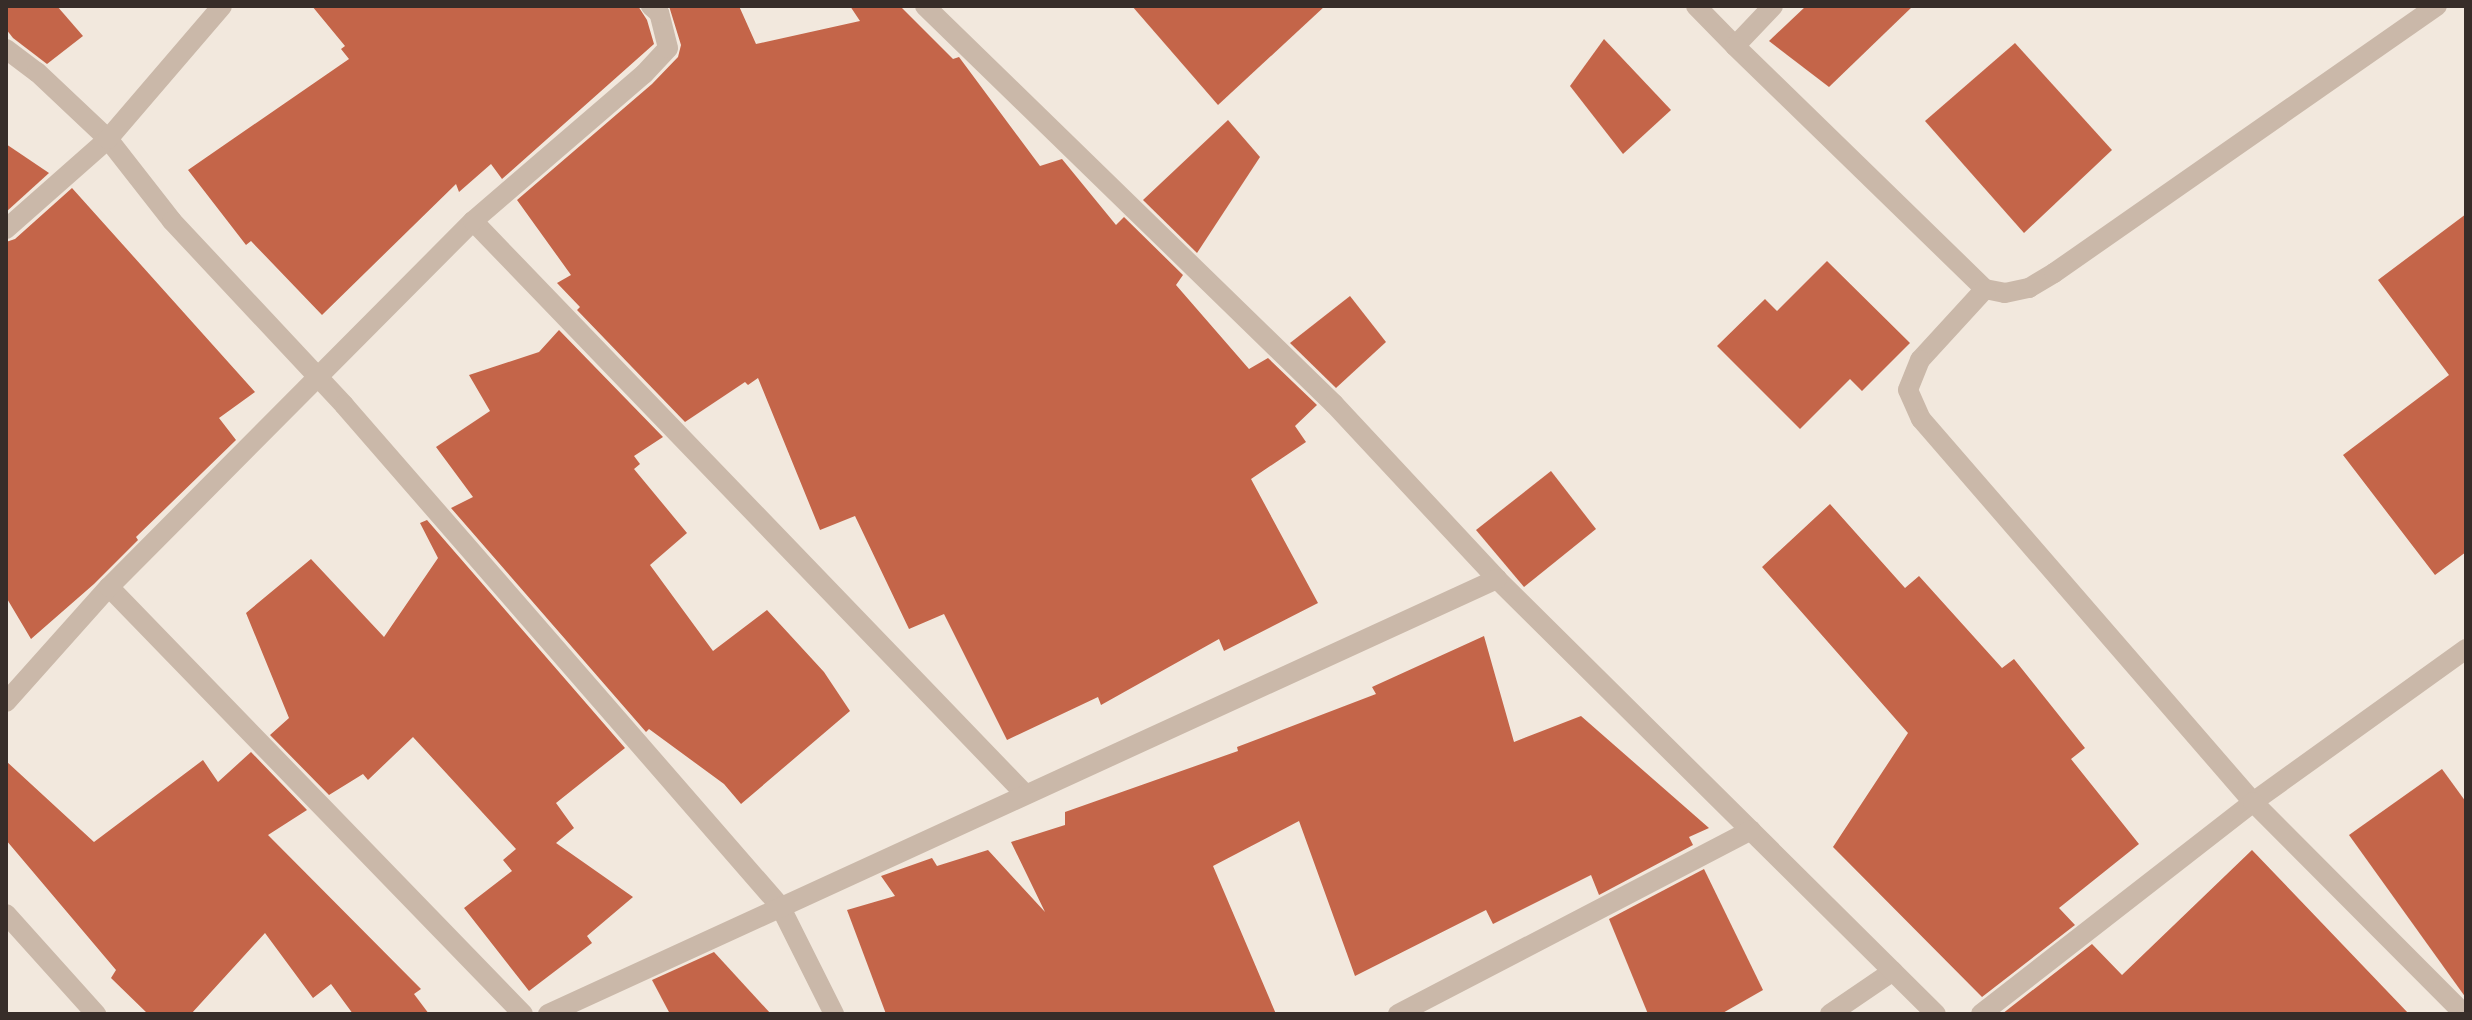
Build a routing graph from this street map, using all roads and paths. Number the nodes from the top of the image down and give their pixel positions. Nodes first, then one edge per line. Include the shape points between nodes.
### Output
1 (222, 6) edge
2 (651, 6) edge
3 (925, 6) edge
4 (1696, 6) edge
5 (1773, 6) edge
6 (2437, 6) edge
7 (1735, 46) junction
8 (6, 49) edge
9 (108, 139) junction
10 (473, 221) junction
11 (6, 229) edge
12 (1985, 289) junction
13 (316, 377) junction
14 (1497, 579) junction
15 (109, 587) junction
16 (2466, 649) edge
17 (6, 702) edge
18 (1025, 794) junction
19 (2253, 802) junction
20 (1751, 830) junction
21 (780, 906) junction
22 (6, 914) edge
23 (1893, 971) junction
24 (96, 1014) edge
25 (523, 1014) edge
26 (548, 1014) edge
27 (834, 1014) edge
28 (1398, 1014) edge
29 (1830, 1014) edge
30 (1936, 1014) edge
31 (1981, 1014) edge
32 (2464, 1014) edge

1 - 9 street
2 - 10 street via 659,13 668,48
3 - 14 street via 1334,404
4 - 7 street
5 - 7 street
6 - 12 street via 2054,273 2029,288 2005,293
7 - 12 street
8 - 9 street
9 - 11 street
9 - 13 street via 172,221
10 - 13 street
10 - 18 street
12 - 19 street via 1920,360 1908,390 1921,419
13 - 15 street
13 - 21 street
14 - 18 street
14 - 20 street
15 - 17 street
15 - 25 street
16 - 19 street
18 - 21 street
19 - 31 street
19 - 32 street
20 - 23 street
20 - 28 street
21 - 26 street
21 - 27 street
22 - 24 street
23 - 29 street
23 - 30 street

